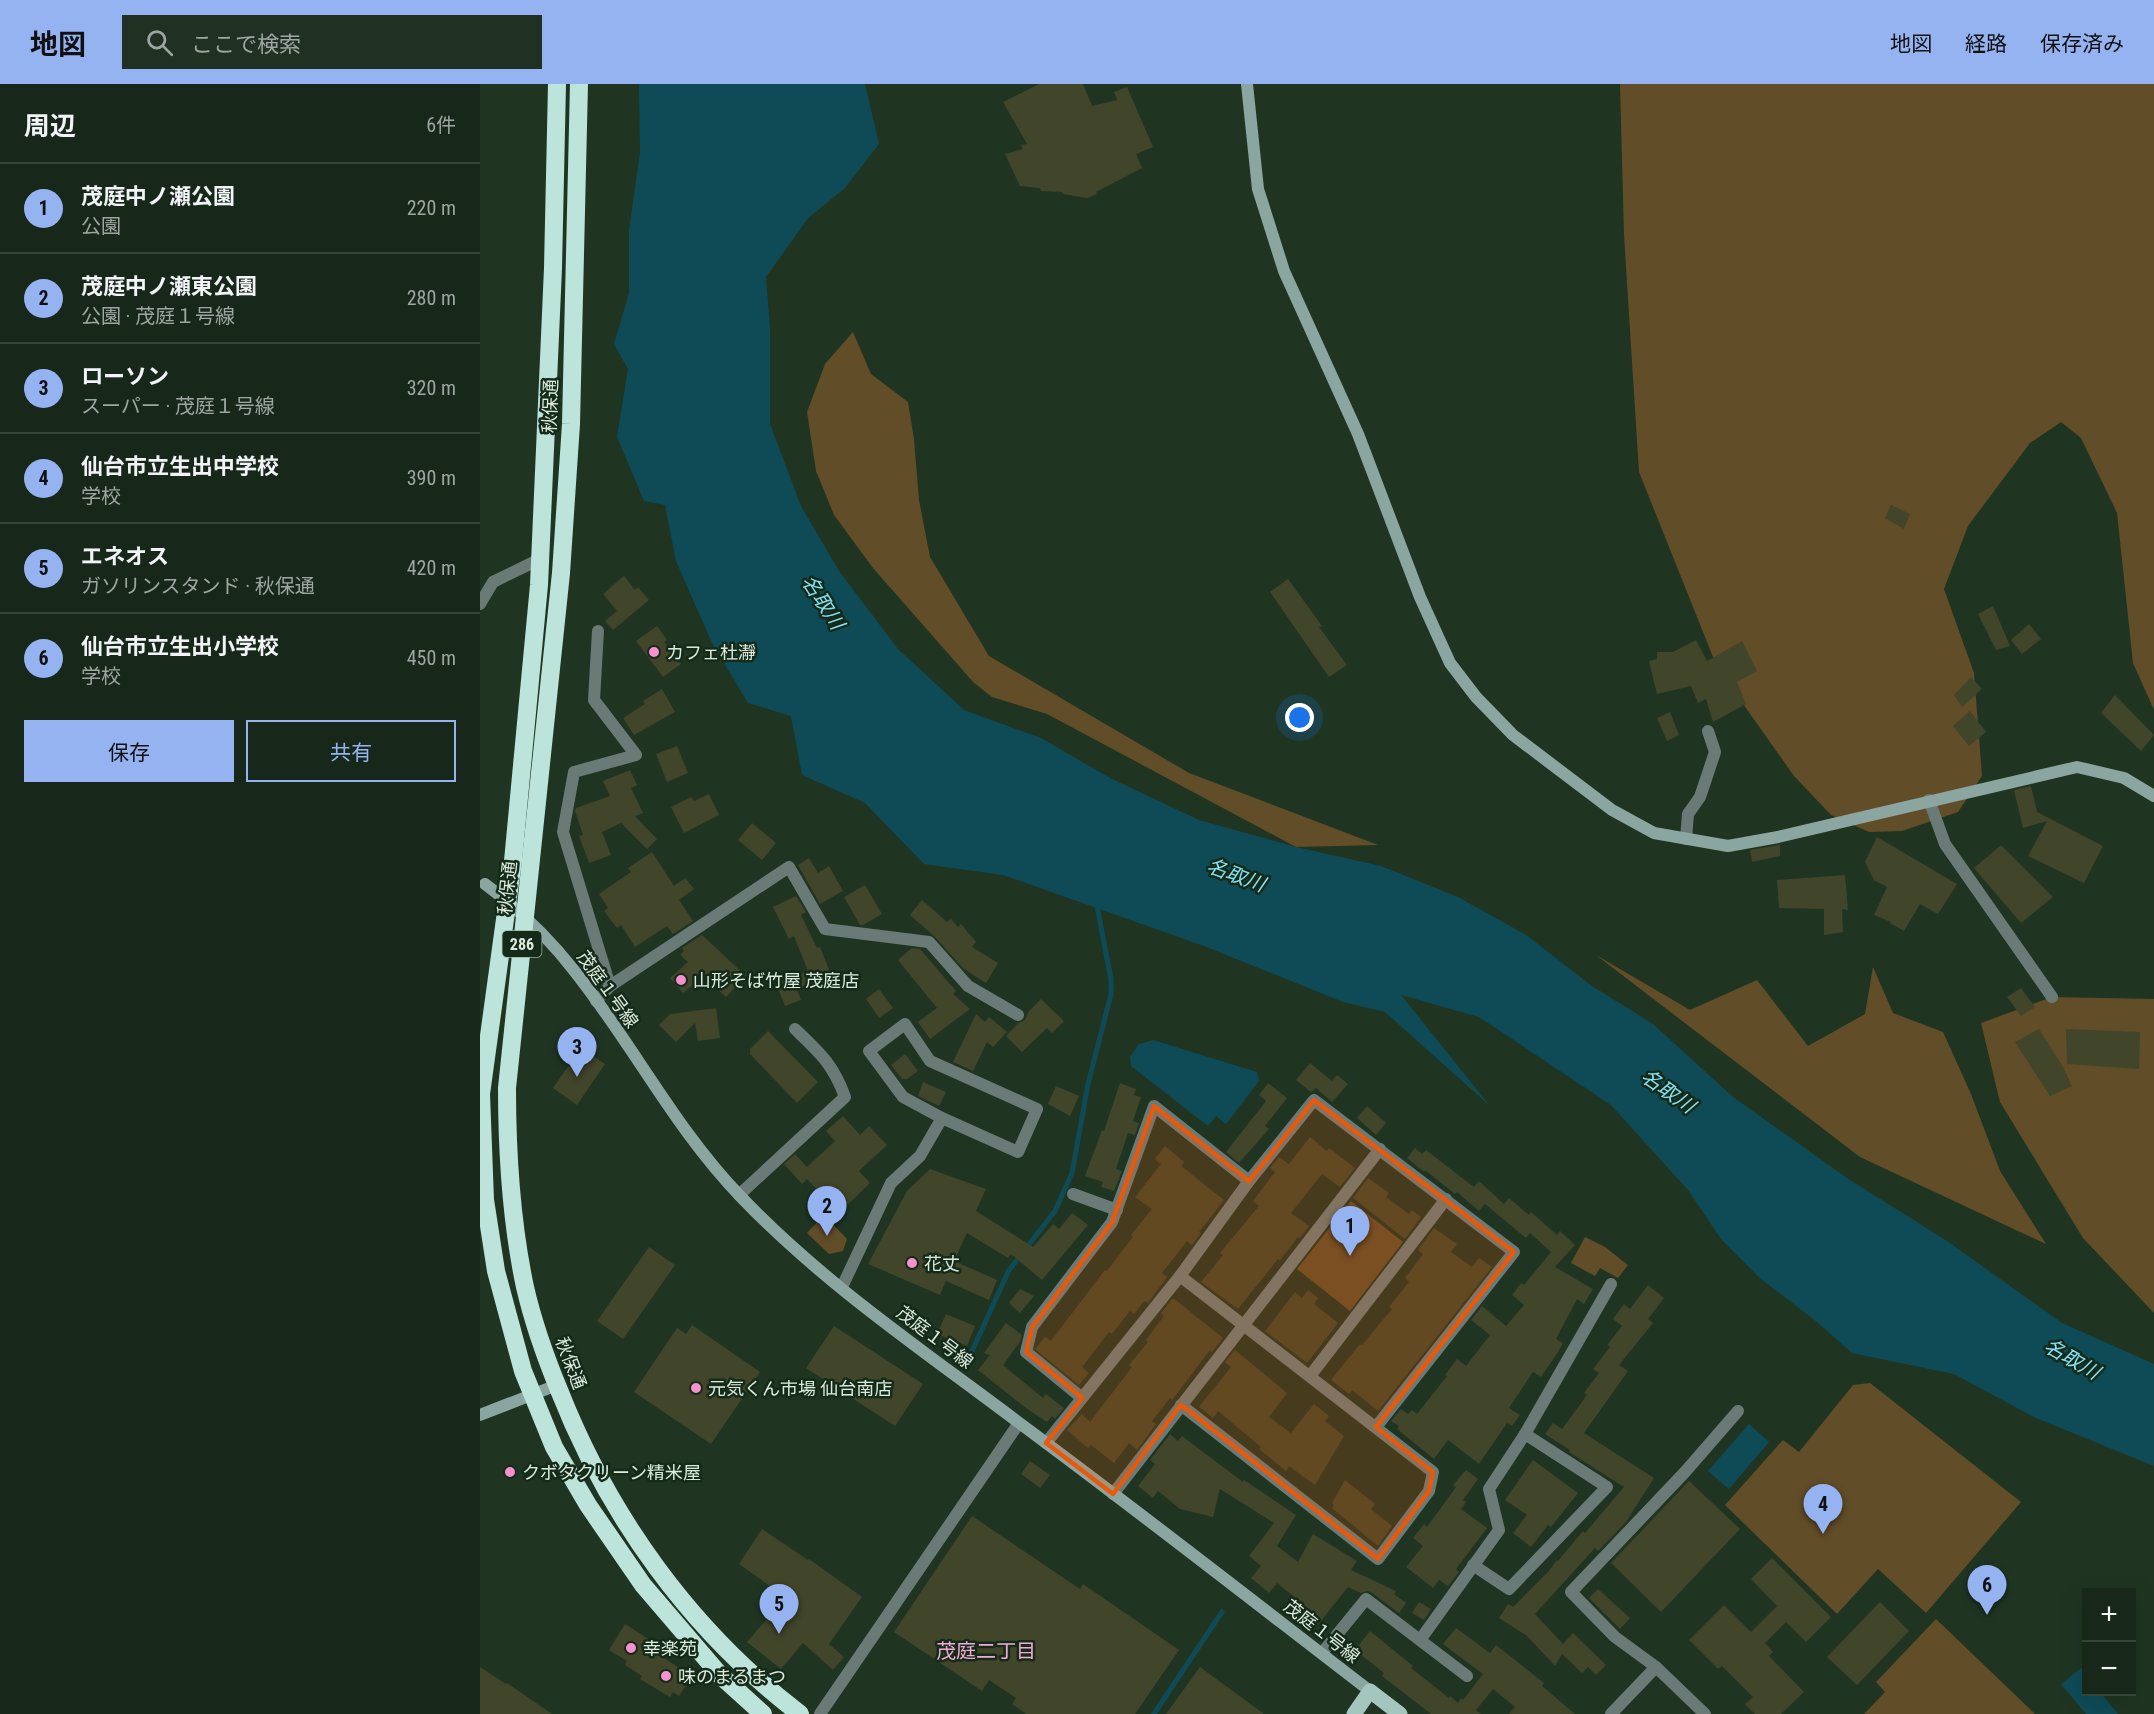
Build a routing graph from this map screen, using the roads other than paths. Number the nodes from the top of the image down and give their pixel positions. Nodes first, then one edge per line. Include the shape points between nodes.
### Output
1 (557, 84) edge
2 (579, 84) edge
3 (1247, 84) edge
4 (540, 559) junction
5 (480, 604) edge
6 (598, 631) dead end
7 (1708, 731) dead end
8 (2154, 796) edge
9 (1929, 800) junction
10 (1686, 839) junction
11 (482, 882) edge
12 (508, 901) junction
13 (525, 918) junction
14 (610, 986) junction
15 (2052, 997) dead end
16 (596, 1001) junction
17 (1018, 1015) dead end
18 (795, 1029) dead end
19 (942, 1118) junction
20 (1380, 1149) junction
21 (1249, 1181) junction
22 (1073, 1194) dead end
23 (739, 1196) junction
24 (1446, 1199) junction
25 (1117, 1210) junction
26 (485, 1226) edge
27 (1180, 1276) junction
28 (1611, 1284) dead end
29 (842, 1287) junction
30 (1243, 1326) junction
31 (1310, 1376) junction
32 (557, 1385) junction
33 (533, 1394) junction
34 (1082, 1398) junction
35 (1181, 1404) junction
36 (1738, 1411) dead end
37 (480, 1415) edge
38 (1019, 1423) junction
39 (1376, 1427) junction
40 (1525, 1434) junction
41 (1046, 1443) junction
42 (1113, 1494) junction
43 (1473, 1565) junction
44 (1420, 1640) junction
45 (1322, 1653) junction
46 (1656, 1667) junction
47 (1467, 1676) dead end
48 (1370, 1691) junction
49 (763, 1714) edge
50 (800, 1714) edge
51 (820, 1714) edge
52 (1354, 1714) edge
53 (1400, 1714) edge
54 (1611, 1714) edge
55 (1705, 1714) edge

1 - 4 highway, 秋保通 / 286
2 - 13 highway, 秋保通 / 286 via 571,424 561,573
3 - 10 street via 1258,189 1284,272 1358,434 1420,597 1450,663 1513,735 1612,810 1654,833
4 - 5 street via 493,582
4 - 12 highway, 秋保通 / 286
6 - 14 street via 594,700 636,755 574,772 563,832
7 - 10 street via 1714,752 1700,797 1688,814
8 - 9 street via 2124,778 2077,767
9 - 10 street via 1728,846
9 - 15 street via 1945,844
11 - 12 street, 茂庭１号線
12 - 13 street, 茂庭１号線
12 - 26 highway, 秋保通 / 286 via 481,1094
13 - 16 street, 茂庭１号線 via 573,968
13 - 32 highway, 秋保通 / 286 via 507,1088 507,1155 525,1287
14 - 16 street
14 - 17 street via 789,867 825,929 929,942 968,986
16 - 23 street, 茂庭１号線 via 676,1118
18 - 23 street via 837,1076 845,1098
19 - 19 street via 903,1097 869,1052 905,1024 930,1061 1037,1109 1018,1152
19 - 29 street via 920,1156 891,1183
20 - 21 street via 1314,1100
20 - 24 street
20 - 30 street
21 - 25 street via 1154,1106
21 - 27 street
22 - 25 street
23 - 29 street, 茂庭１号線
24 - 31 street
24 - 39 street via 1514,1252
25 - 34 street via 1112,1222 1032,1327 1026,1352
26 - 33 highway, 秋保通 / 286
27 - 30 street
27 - 34 street
28 - 40 street
29 - 38 street, 茂庭１号線
30 - 31 street
30 - 35 street
31 - 39 street
32 - 33 street
32 - 50 highway, 秋保通 / 286 via 598,1476 652,1564 720,1643
33 - 37 street
33 - 49 highway, 秋保通 / 286 via 554,1447 613,1545 690,1643
34 - 41 street
35 - 39 street via 1378,1559 1430,1491 1433,1472
35 - 42 street
36 - 46 street via 1571,1592 1615,1637
38 - 41 street, 茂庭１号線
38 - 51 street
40 - 43 street via 1489,1489 1499,1530
40 - 43 street via 1606,1487 1509,1589
41 - 42 street, 茂庭１号線
42 - 45 street, 茂庭１号線
43 - 44 street
44 - 45 street via 1366,1599
44 - 47 street
45 - 48 street, 茂庭１号線
46 - 54 street
46 - 55 street
48 - 52 main road
48 - 53 main road

